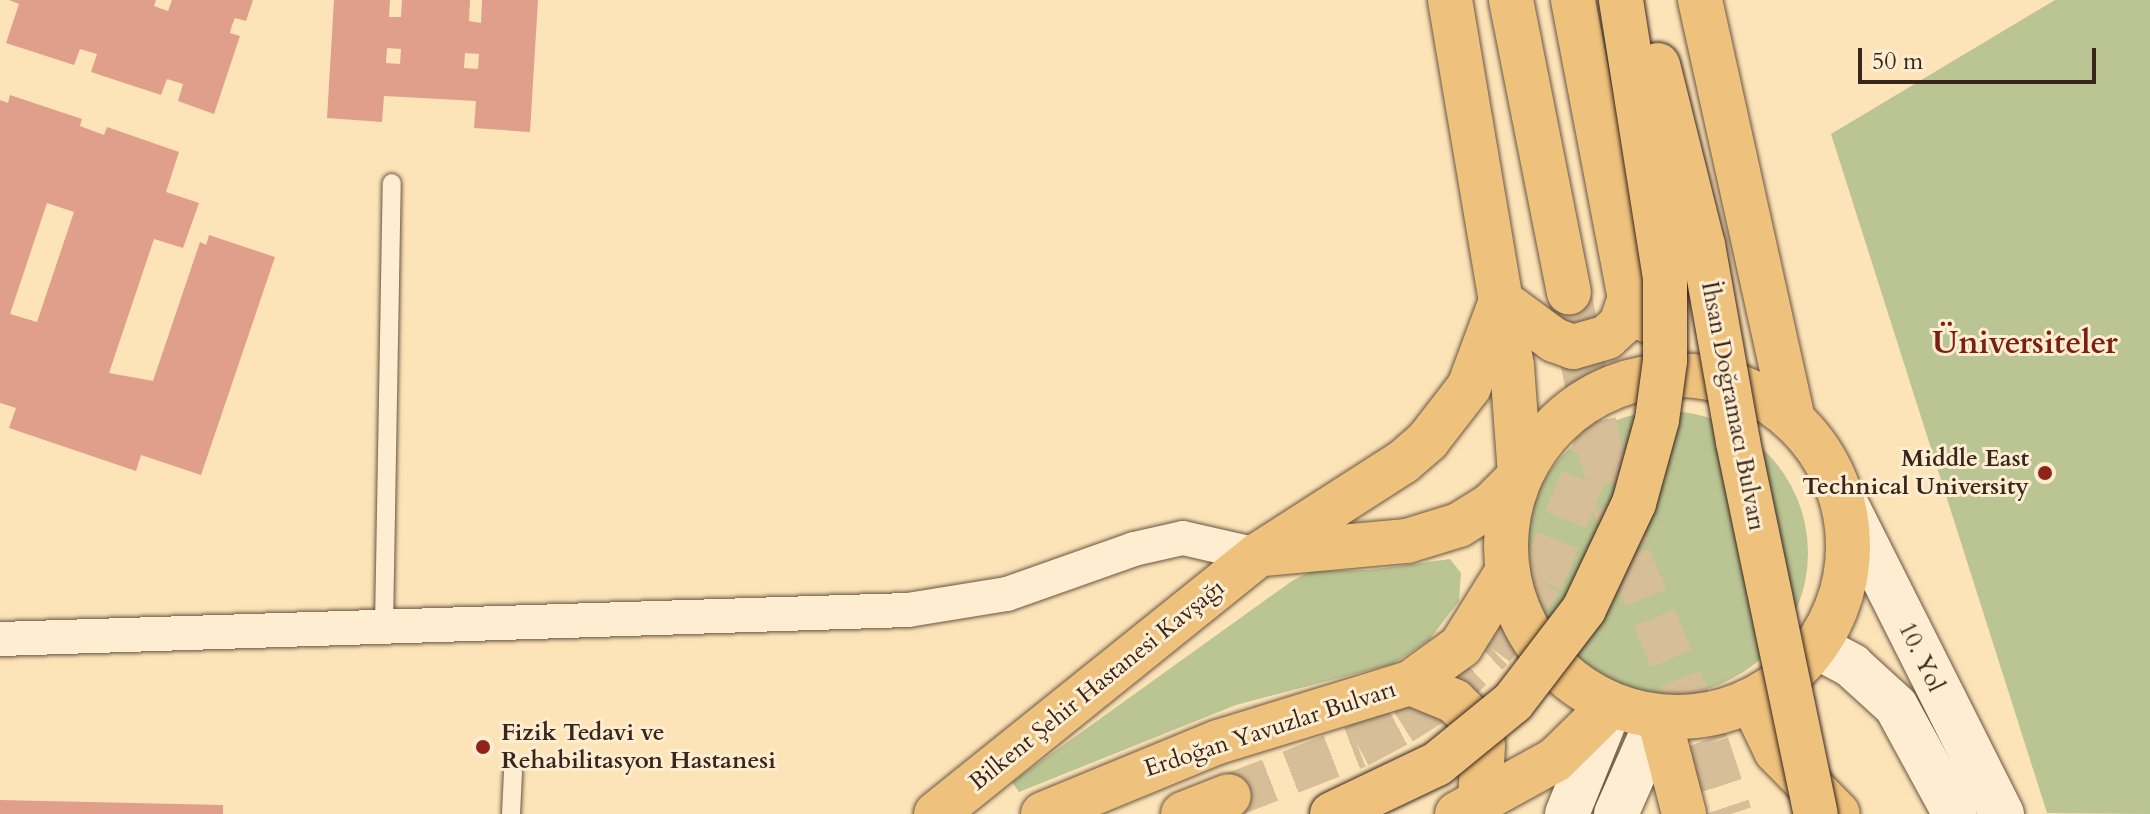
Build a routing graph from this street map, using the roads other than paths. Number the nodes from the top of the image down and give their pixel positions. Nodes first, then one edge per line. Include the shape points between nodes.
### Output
1 (1450, 0) edge
2 (1511, 0) edge
3 (1573, 0) edge
4 (1621, 0) edge
5 (1641, 0) edge
6 (1700, 0) edge
7 (392, 183) dead end
8 (1569, 292) tunnel mouth
9 (1630, 298) junction
10 (1501, 301) junction
11 (1707, 377) junction
12 (1793, 418) junction
13 (1520, 476) junction
14 (1843, 498) junction
15 (1258, 555) junction
16 (1507, 572) junction
17 (384, 626) junction
18 (0, 639) edge
19 (1817, 647) junction
20 (1410, 683) junction
21 (1752, 701) junction
22 (1611, 705) junction
23 (1659, 717) junction
24 (513, 772) dead end
25 (1229, 796) tunnel mouth
26 (1469, 808) edge
27 (511, 814) edge
28 (936, 814) edge
29 (1043, 814) edge
30 (1183, 814) edge
31 (1332, 814) edge
32 (1567, 814) edge
33 (1616, 814) edge
34 (1684, 814) edge
35 (1816, 814) edge
36 (1838, 814) edge
37 (1955, 814) edge
38 (2002, 814) edge

1 - 10 main road
2 - 8 main road
3 - 9 main road, İhsan Doğramacı Bulvarı
4 - 31 main road, bridge via 1659,219 1666,291 1657,420 1634,503 1584,609 1513,702 1437,764
5 - 35 main road, İhsan Doğramacı Bulvarı, bridge via 1703,245 1738,442
6 - 12 main road
7 - 17 lane
9 - 10 main road via 1621,324 1607,337 1573,347 1554,340
9 - 11 main road, İhsan Doğramacı Bulvarı via 1672,351
10 - 13 main road
10 - 15 main road, Bilkent Şehir Hastanesi Kavşağı via 1469,387 1428,440 1403,462
11 - 12 main road via 1753,391
11 - 13 main road via 1643,378 1583,402 1557,423
12 - 14 main road via 1823,454
13 - 15 main road via 1490,506 1459,525 1407,541
13 - 16 main road via 1505,539
14 - 19 main road via 1850,537 1847,576 1836,613
14 - 38 street, 10. Yol
15 - 17 street via 1213,540 1183,538 1134,549 1007,594 908,610
15 - 28 main road, Bilkent Şehir Hastanesi Kavşağı
16 - 20 main road, Erdoğan Yavuzlar Bulvarı via 1461,646
16 - 22 main road via 1516,609 1537,645 1568,679
17 - 18 street
19 - 21 main road via 1798,668
19 - 37 street, 10. Yol via 1852,666 1896,706
20 - 26 main road, Erdoğan Yavuzlar Bulvarı via 1454,701 1478,724 1483,745
20 - 29 main road, Erdoğan Yavuzlar Bulvarı via 1218,742
21 - 23 main road via 1722,712
21 - 36 main road via 1776,751
22 - 23 main road
22 - 26 main road, Erdoğan Yavuzlar Bulvarı via 1555,760
22 - 32 street
23 - 33 street
23 - 34 main road
24 - 27 lane
25 - 30 main road

